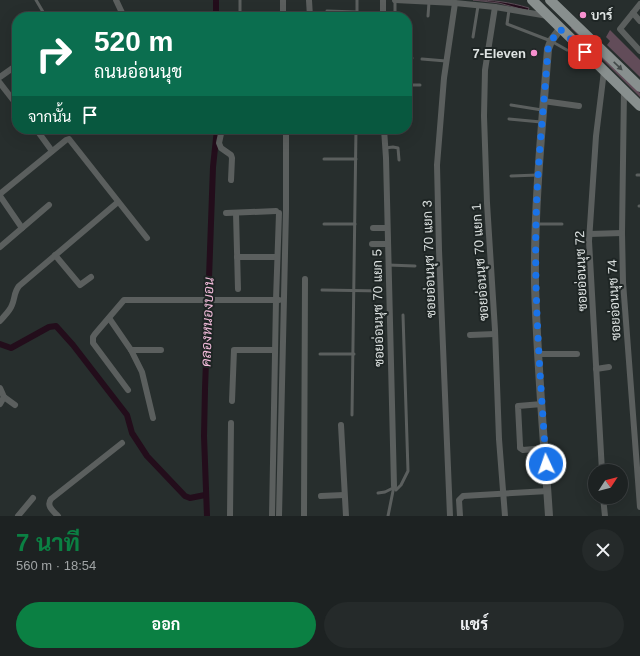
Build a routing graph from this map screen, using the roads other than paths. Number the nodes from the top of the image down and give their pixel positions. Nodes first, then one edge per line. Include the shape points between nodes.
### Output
1 (36, 0) edge
2 (116, 0) edge
3 (240, 0) edge
4 (283, 0) edge
5 (309, 0) edge
6 (357, 0) edge
7 (383, 0) edge
8 (395, 0) edge
9 (532, 0) edge
10 (551, 0) edge
11 (429, 2) junction
12 (455, 3) junction
13 (640, 4) edge
14 (478, 6) junction
15 (495, 8) junction
16 (509, 10) junction
17 (43, 12) edge
18 (122, 12) edge
19 (240, 12) edge
20 (283, 12) edge
21 (310, 12) edge
22 (327, 12) dead end
23 (357, 12) joint
24 (383, 12) edge
25 (396, 12) edge
26 (633, 13) junction
27 (428, 16) dead end
28 (548, 16) junction
29 (570, 19) junction
30 (640, 20) edge
31 (560, 29) junction
32 (473, 37) dead end
33 (551, 41) junction
34 (567, 50) dead end
35 (640, 51) edge
36 (422, 58) dead end
37 (446, 61) junction
38 (12, 69) edge
39 (604, 71) junction
40 (0, 77) edge
41 (0, 83) edge
42 (412, 85) edge
43 (420, 85) dead end
44 (640, 87) edge
45 (624, 90) junction
46 (12, 99) edge
47 (543, 101) junction
48 (511, 105) dead end
49 (579, 106) dead end
50 (640, 106) edge
51 (542, 110) junction
52 (509, 119) dead end
53 (541, 122) junction
54 (40, 134) edge
55 (221, 134) edge
56 (286, 134) edge
57 (356, 134) edge
58 (384, 134) edge
59 (385, 148) junction
60 (52, 151) junction
61 (324, 159) dead end
62 (356, 159) junction
63 (399, 160) dead end
64 (538, 175) junction
65 (511, 176) dead end
66 (231, 180) dead end
67 (0, 195) edge
68 (118, 202) junction
69 (49, 206) dead end
70 (226, 212) dead end
71 (236, 213) junction
72 (324, 224) dead end
73 (355, 224) junction
74 (536, 224) junction
75 (562, 224) dead end
76 (22, 228) junction
77 (373, 228) dead end
78 (387, 228) junction
79 (622, 233) junction
80 (590, 234) junction
81 (147, 238) dead end
82 (372, 244) dead end
83 (388, 244) junction
84 (0, 247) edge
85 (55, 255) junction
86 (237, 257) junction
87 (277, 257) junction
88 (388, 265) junction
89 (415, 266) dead end
90 (91, 277) dead end
91 (305, 279) dead end
92 (238, 289) dead end
93 (322, 290) dead end
94 (355, 290) junction
95 (382, 291) dead end
96 (276, 300) junction
97 (283, 300) junction
98 (403, 315) dead end
99 (109, 318) junction
100 (0, 321) edge
101 (495, 334) junction
102 (470, 335) dead end
103 (131, 350) junction
104 (161, 350) dead end
105 (275, 350) junction
106 (320, 354) dead end
107 (354, 354) junction
108 (539, 354) junction
109 (577, 354) dead end
110 (609, 367) dead end
111 (596, 369) junction
112 (0, 388) edge
113 (128, 390) dead end
114 (4, 397) junction
115 (232, 401) dead end
116 (0, 404) edge
117 (542, 404) junction
118 (15, 405) dead end
119 (352, 415) dead end
120 (153, 418) dead end
121 (231, 423) dead end
122 (341, 425) dead end
123 (122, 443) dead end
124 (545, 448) junction
125 (602, 464) edge
126 (394, 486) junction
127 (548, 492) junction
128 (378, 493) dead end
129 (503, 494) junction
130 (344, 495) junction
131 (321, 496) dead end
132 (33, 498) dead end
133 (603, 504) edge
134 (640, 507) edge
135 (18, 516) edge
136 (58, 516) edge
137 (230, 516) edge
138 (272, 516) edge
139 (279, 516) edge
140 (304, 516) edge
141 (346, 516) edge
142 (388, 516) edge
143 (450, 516) edge
144 (460, 516) edge
145 (505, 516) edge
146 (549, 516) edge
147 (604, 516) edge

1 - 17 lane
2 - 18 street
3 - 19 lane
4 - 20 street
5 - 21 street
6 - 23 lane
7 - 24 street
8 - 11 street
8 - 25 lane
9 - 28 main road
10 - 29 main road
11 - 12 street
11 - 27 lane
12 - 14 street
12 - 37 street, ซอยอ่อนนุช 70 แยก 3
13 - 26 street
14 - 15 street
14 - 32 lane
15 - 16 street
15 - 101 street, ซอยอ่อนนุช 70 แยก 1 via 485,70 484,116
16 - 28 street
16 - 33 lane via 507,24
22 - 23 lane
26 - 30 street
26 - 35 street via 620,29
28 - 31 main road
29 - 31 main road
29 -> 44 main road
31 - 33 street
31 - 39 main road
33 - 34 lane
33 - 47 street
36 - 37 lane
37 - 143 street, ซอยอ่อนนุช 70 แยก 3 via 437,165
38 - 40 street
39 - 45 main road
39 - 80 street, ซอยอ่อนนุช 72 via 596,136
41 - 46 street
42 - 43 lane
45 - 50 main road
45 - 79 street, ซอยอ่อนนุช 74
47 - 49 street
47 - 51 street
48 - 51 lane
51 - 53 street
52 - 53 lane
53 - 64 street
54 - 60 street
55 - 66 street via 221,148 232,158
56 - 97 street
57 - 62 lane
58 - 59 street, ซอยอ่อนนุช 70 แยก 5
59 - 63 lane via 398,148
59 - 78 street, ซอยอ่อนนุช 70 แยก 5
60 - 67 street
60 - 68 street via 69,139
61 - 62 lane
62 - 73 lane
64 - 65 lane
64 - 74 street
67 - 76 street
68 - 81 street
68 - 85 street
69 - 76 street
70 - 71 street
71 - 86 street
71 - 87 street via 277,212
72 - 73 lane
73 - 94 lane
74 - 75 lane
74 - 108 street via 535,284
76 - 84 street
77 - 78 street
78 - 83 street, ซอยอ่อนนุช 70 แยก 5
79 - 80 street
79 - 134 street, ซอยอ่อนนุช 74 via 623,282
80 - 111 street, ซอยอ่อนนุช 72
82 - 83 street
83 - 88 street, ซอยอ่อนนุช 70 แยก 5
85 - 90 street via 80,286
85 - 100 street via 17,288 11,308
86 - 87 street
86 - 92 street
87 - 96 street
88 - 89 lane
88 - 126 street, ซอยอ่อนนุช 70 แยก 5
91 - 140 street
93 - 94 lane
94 - 95 lane
94 - 107 lane
96 - 97 street
96 - 99 street via 126,299
96 - 105 street
97 - 139 street
98 - 126 lane via 408,471 402,485 396,490
99 - 103 street
99 - 113 street via 92,340
101 - 102 street
101 - 129 street, ซอยอ่อนนุช 70 แยก 1
103 - 104 street
103 - 120 street via 142,372
105 - 115 street via 234,350
105 - 138 street
106 - 107 lane
107 - 119 lane
108 - 109 street
108 - 117 street
110 - 111 street
111 - 125 street, ซอยอ่อนนุช 72
112 - 114 street
114 - 116 street
114 - 118 street
117 - 124 street
117 - 124 street via 518,406 520,446 523,450
121 - 137 street
122 - 130 street
123 - 136 street via 51,499 49,505
124 - 127 street
126 - 128 lane
126 - 142 lane
127 - 129 street
127 - 146 street
129 - 144 street via 462,496 459,500
129 - 145 street, ซอยอ่อนนุช 70 แยก 1
130 - 131 street
130 - 141 street
132 - 135 street
133 - 147 street

